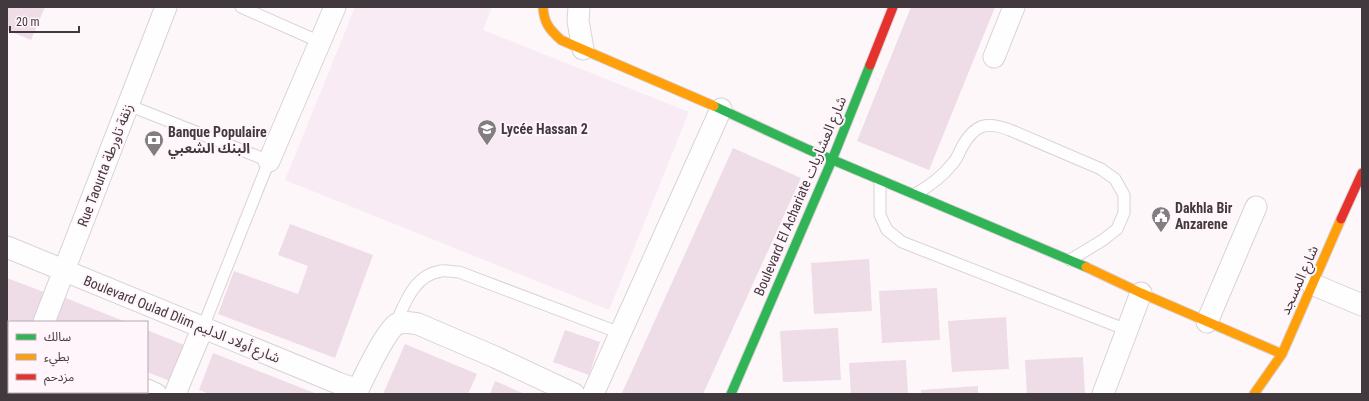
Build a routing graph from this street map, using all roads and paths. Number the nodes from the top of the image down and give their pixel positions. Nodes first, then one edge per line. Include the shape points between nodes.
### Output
1 (166, 7) edge
2 (241, 7) edge
3 (335, 7) edge
4 (543, 7) edge
5 (579, 7) edge
6 (893, 7) edge
7 (1014, 7) edge
8 (320, 42) junction
9 (583, 49) junction
10 (994, 57) dead end
11 (128, 105) junction
12 (721, 109) junction
13 (832, 160) junction
14 (269, 162) junction
15 (1362, 173) edge
16 (880, 181) junction
17 (914, 194) junction
18 (1256, 207) dead end
19 (7, 247) edge
20 (1070, 260) junction
21 (64, 270) junction
22 (1312, 284) junction
23 (1140, 294) junction
24 (1362, 305) edge
25 (44, 321) edge
26 (1207, 322) junction
27 (395, 325) junction
28 (203, 327) junction
29 (1127, 330) junction
30 (620, 333) junction
31 (1282, 354) junction
32 (357, 392) edge
33 (175, 394) edge
34 (574, 394) edge
35 (593, 394) edge
36 (731, 394) edge
37 (1103, 394) edge
38 (1254, 394) edge

1 - 11 street, Rue Taourta زنقة تاورطة
2 - 8 lane
3 - 8 street
4 - 9 street via 544,18 550,30 561,40
5 - 9 street via 578,21
6 - 13 street, Boulevard El Achariate شارع العشاريات
7 - 10 street
8 - 14 street
9 - 12 street
11 - 14 lane
11 - 21 street, Rue Taourta زنقة تاورطة
12 - 13 street
12 - 30 street
13 - 16 street
13 - 36 street, Boulevard El Achariate شارع العشاريات
14 - 28 lane
15 - 22 street, شارع المسجد
16 - 17 street
16 - 29 lane via 880,215 887,230 902,242
17 - 20 street
17 - 20 lane via 943,175 954,162 970,134 982,126 997,125 1010,130 1101,169 1115,179 1124,195 1124,213 1117,229
18 - 26 street
19 - 21 street, Boulevard Oulad Dlim شارع أولاد الدليم
20 - 23 street
21 - 25 street, Rue Taourta زنقة تاورطة
21 - 28 street, Boulevard Oulad Dlim شارع أولاد الدليم
22 - 24 street
22 - 31 street, شارع المسجد
23 - 26 street
23 - 29 street
26 - 31 street
27 - 30 lane via 409,293 427,274 442,270 459,272
27 - 32 street via 387,335
27 - 34 street via 406,322 418,324
28 - 32 street, Boulevard Oulad Dlim شارع أولاد الدليم
28 - 33 street
29 - 37 street
30 - 35 street
31 - 38 street, شارع المسجد

